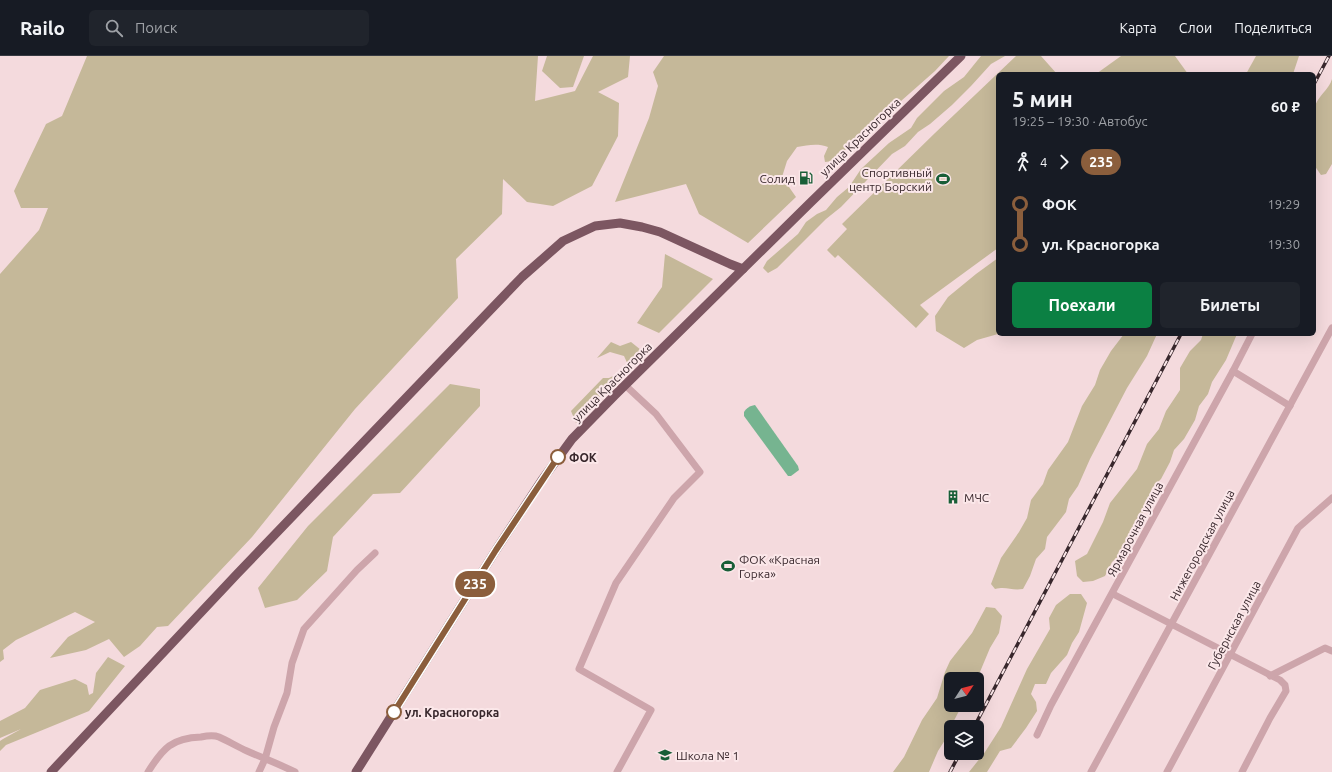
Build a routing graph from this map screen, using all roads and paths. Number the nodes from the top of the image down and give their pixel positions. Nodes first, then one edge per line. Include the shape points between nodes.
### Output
1 (960, 56) edge
2 (743, 269) junction
3 (1332, 328) edge
4 (1251, 336) edge
5 (1233, 371) junction
6 (625, 385) junction
7 (1290, 406) junction
8 (1332, 498) edge
9 (375, 553) dead end
10 (1113, 594) junction
11 (1172, 624) junction
12 (1332, 651) edge
13 (1230, 655) junction
14 (1270, 676) junction
15 (1037, 735) dead end
16 (265, 759) junction
17 (51, 772) edge
18 (148, 772) edge
19 (260, 772) edge
20 (294, 772) edge
21 (356, 772) edge
22 (617, 772) edge
23 (1091, 772) edge
24 (1167, 772) edge
25 (1242, 772) edge

1 - 2 main road, улица Красногорка
2 - 6 main road, улица Красногорка
2 - 17 main road via 660,232 620,223 595,226 563,241 522,277
3 - 7 street, Нижегородская улица
4 - 5 street, Ярмарочная улица
5 - 7 street
5 - 10 street, Ярмарочная улица
6 - 21 main road, улица Красногорка via 572,439 546,474
6 - 22 street via 656,414 700,472 674,498 616,583 579,669 652,710
7 - 11 street, Нижегородская улица
8 - 13 street, Губернская улица via 1298,528
9 - 16 street via 304,629 292,663 287,693
10 - 11 street
10 - 15 street, Ярмарочная улица
11 - 13 street
11 - 23 street, Нижегородская улица
12 - 14 street via 1325,648
13 - 14 street
13 - 24 street, Губернская улица
14 - 25 street via 1280,680 1286,691
16 - 18 street via 218,737 191,737 180,739 170,745
16 - 19 street
16 - 20 street

